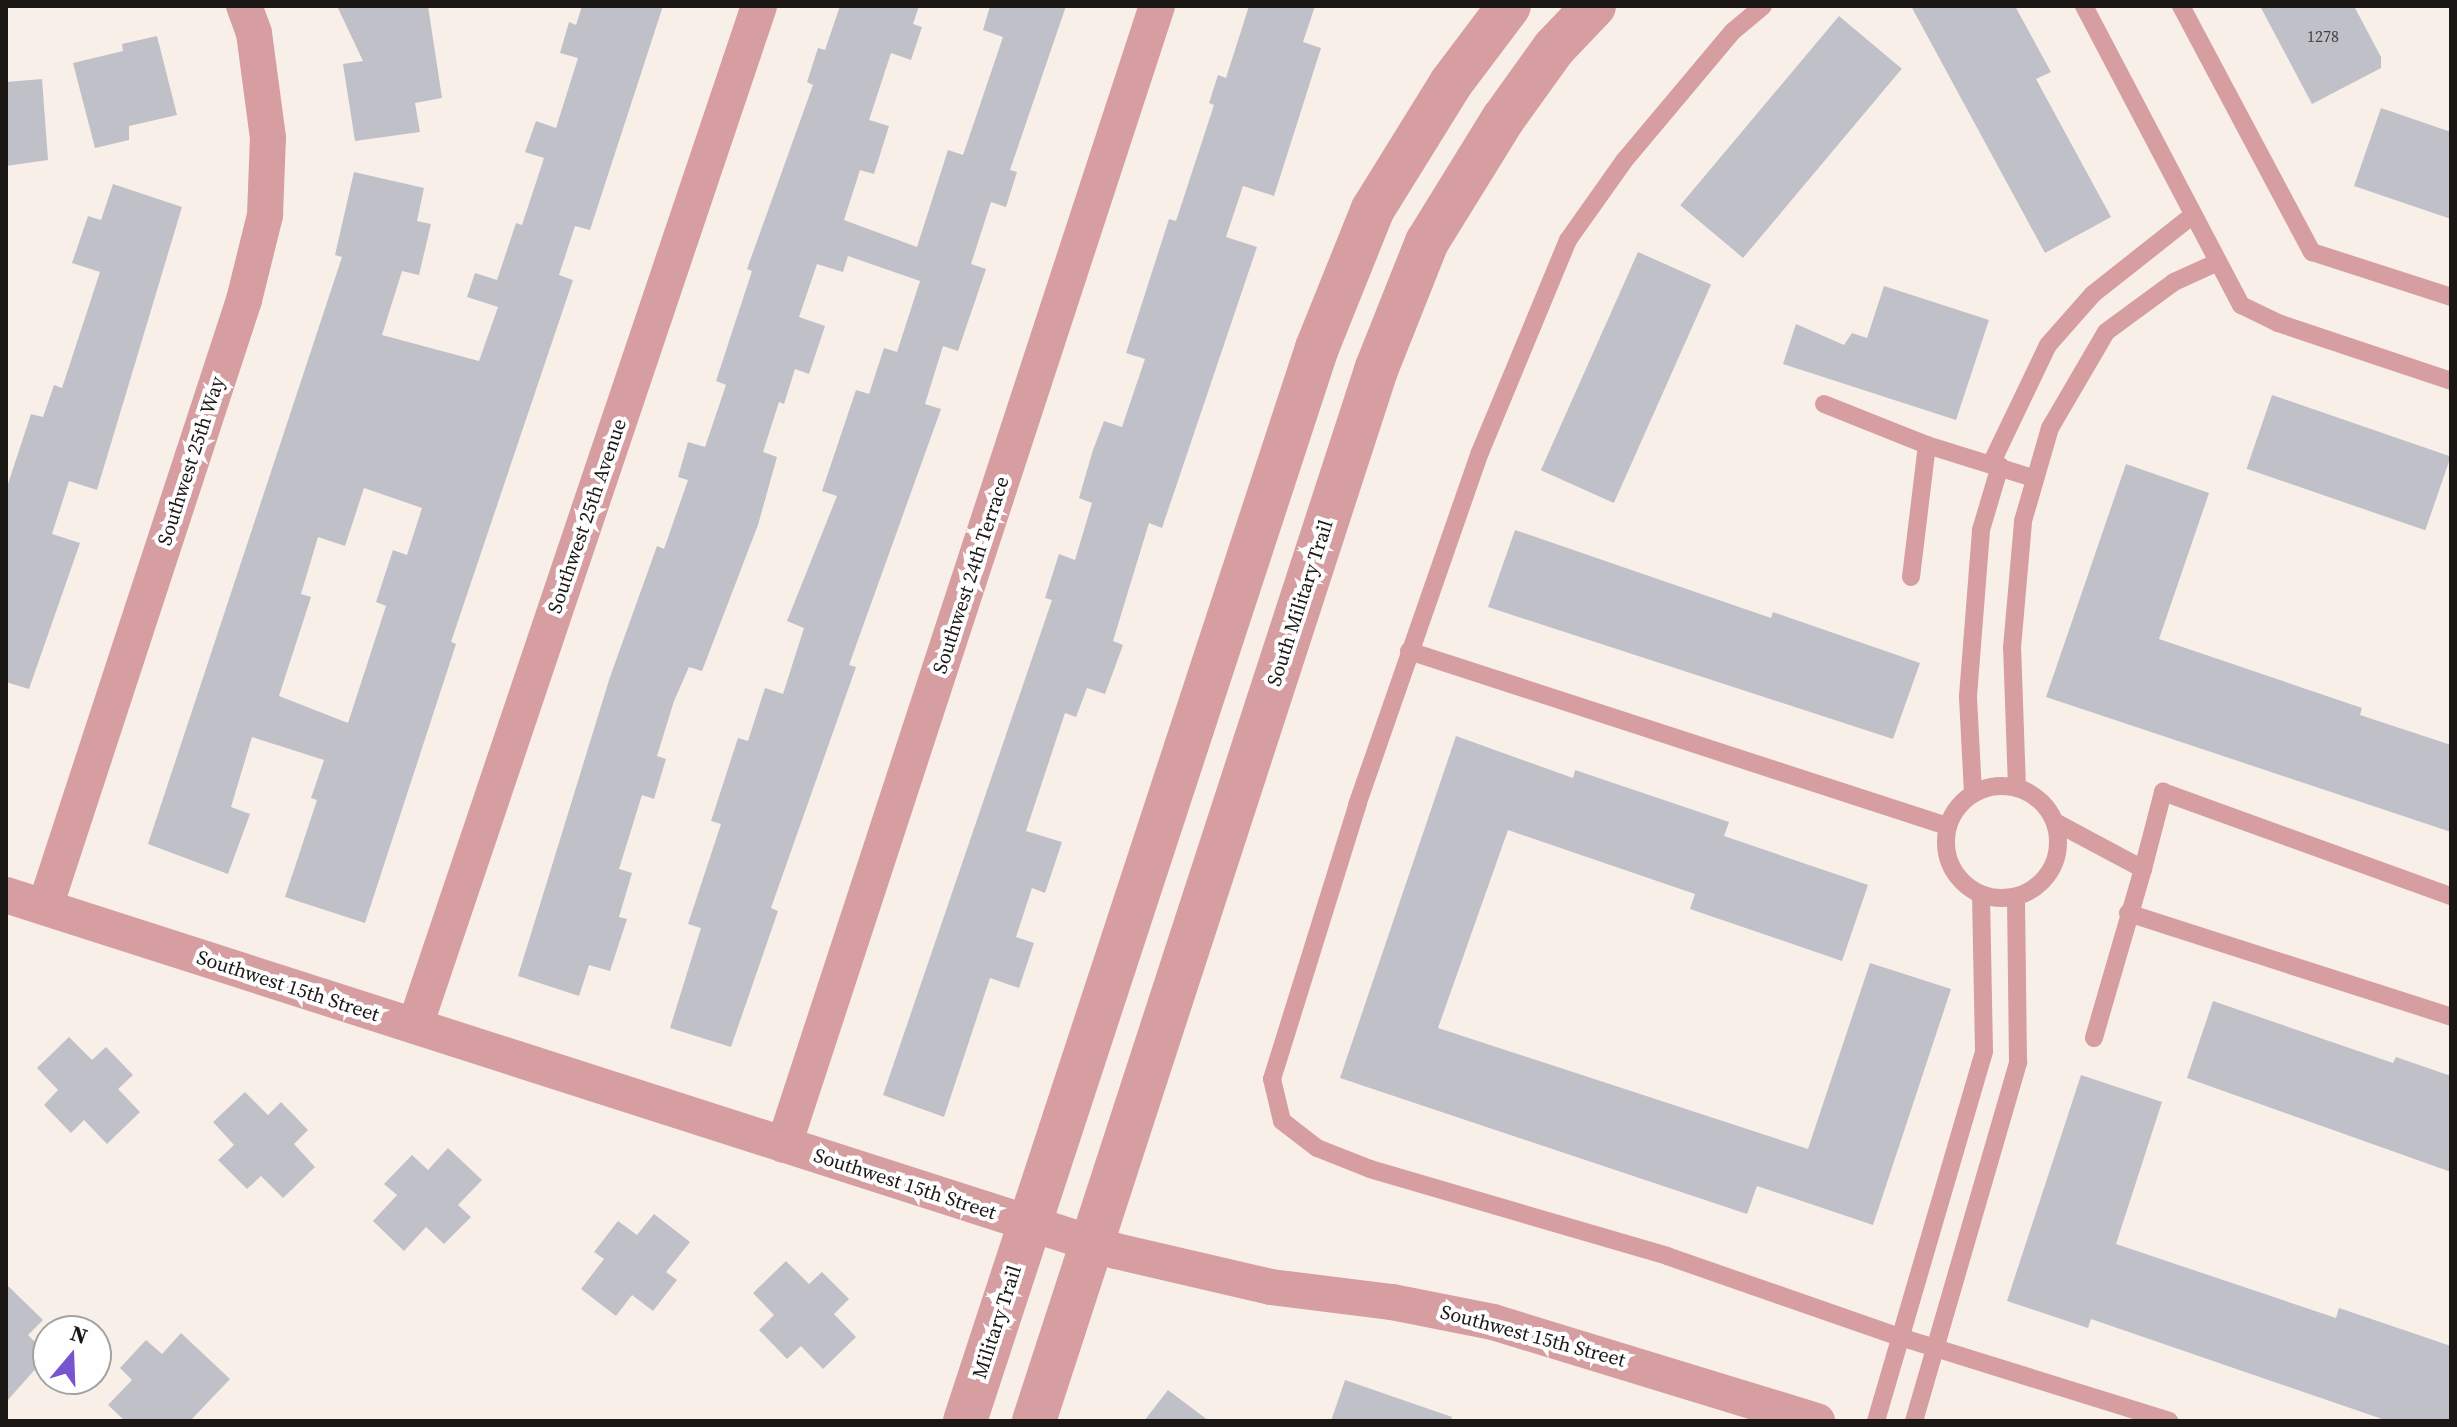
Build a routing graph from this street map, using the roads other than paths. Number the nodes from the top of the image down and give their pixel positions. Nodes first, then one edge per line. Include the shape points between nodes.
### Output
1 (244, 6) edge
2 (759, 6) edge
3 (1157, 6) edge
4 (1509, 6) edge
5 (1594, 6) edge
6 (1763, 6) edge
7 (2084, 6) edge
8 (2181, 6) edge
9 (2193, 215) junction
10 (2218, 262) junction
11 (2451, 297) edge
12 (2451, 381) edge
13 (1824, 404) dead end
14 (1927, 445) junction
15 (1996, 465) junction
16 (2033, 478) junction
17 (1911, 577) dead end
18 (1409, 651) junction
19 (2017, 788) junction
20 (1973, 793) junction
21 (2055, 822) junction
22 (1947, 826) junction
23 (2143, 869) junction
24 (6, 895) edge
25 (1981, 895) junction
26 (2451, 896) edge
27 (2016, 897) junction
28 (45, 907) junction
29 (2128, 913) junction
30 (2451, 1017) edge
31 (415, 1026) junction
32 (2094, 1038) dead end
33 (784, 1145) junction
34 (1029, 1223) junction
35 (1092, 1243) junction
36 (1900, 1337) junction
37 (1935, 1347) junction
38 (965, 1421) edge
39 (1034, 1421) edge
40 (1817, 1421) edge
41 (1876, 1421) edge
42 (1914, 1421) edge
43 (2169, 1421) edge

1 - 28 street, Southwest 25th Way via 254,33 268,138 265,215 244,300
2 - 31 street, Southwest 25th Avenue
3 - 33 street, Southwest 24th Terrace
4 - 34 street via 1451,83 1373,209 1317,348
5 - 35 street, South Military Trail via 1554,48 1503,119 1427,242 1376,370
6 - 18 lane via 1723,43 1624,161 1568,240 1480,452
7 - 9 lane
8 - 11 lane via 2312,252
9 - 10 lane
9 - 15 lane via 2093,294 2048,345
10 - 12 lane via 2241,305 2278,323
10 - 16 lane via 2174,282 2106,332 2050,428
13 - 14 lane
14 - 15 lane
14 - 17 lane
15 - 16 lane
15 - 20 lane via 1981,530 1968,696
16 - 19 lane via 2023,521 2012,648
18 - 22 lane
18 - 36 lane via 1272,1079 1282,1121 1317,1148 1370,1169 1667,1256
19 - 20 lane via 1999,785
19 - 21 lane via 2046,805
20 - 22 lane
21 - 23 lane
21 - 27 lane via 2056,859 2033,889
22 - 25 lane via 1947,859 1955,874
23 - 26 lane via 2163,792
23 - 29 lane
24 - 28 street, Southwest 15th Street
25 - 27 lane
25 - 36 lane via 1984,1051
27 - 37 lane via 2018,1062
28 - 31 street, Southwest 15th Street
29 - 30 lane
29 - 32 lane
31 - 33 street, Southwest 15th Street
33 - 34 street, Southwest 15th Street
34 - 35 street, Southwest 15th Street
34 - 38 street, Military Trail
35 - 39 street
35 - 40 street, Southwest 15th Street via 1258,1285 1392,1302 1493,1322
36 - 37 lane
36 - 41 lane
37 - 42 lane
37 - 43 lane

